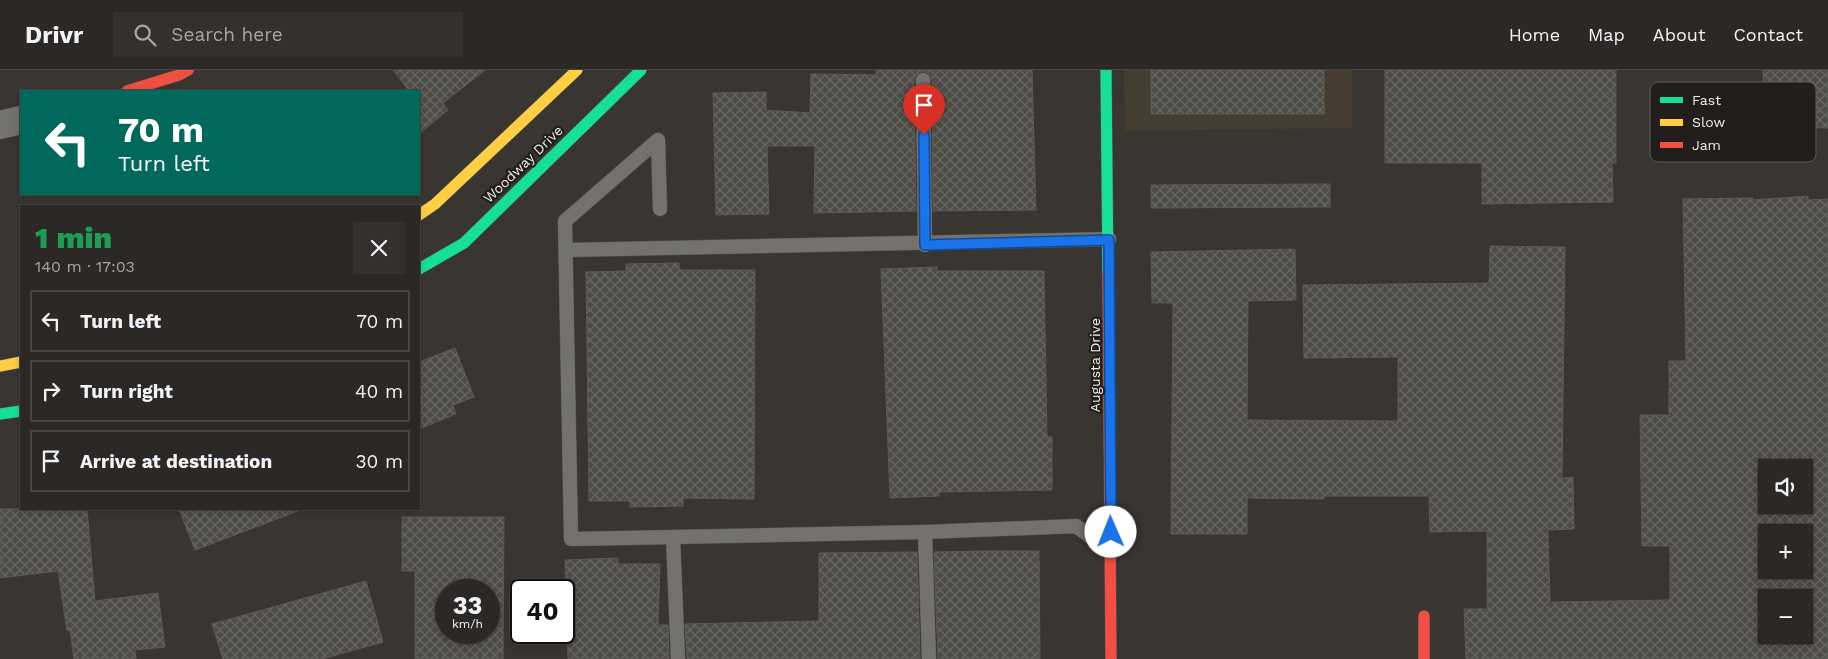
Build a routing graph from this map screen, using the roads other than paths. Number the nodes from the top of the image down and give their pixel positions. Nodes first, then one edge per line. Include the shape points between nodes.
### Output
1 (188, 70) edge
2 (576, 70) edge
3 (641, 70) edge
4 (1106, 70) edge
5 (923, 80) dead end
6 (130, 90) edge
7 (20, 120) edge
8 (0, 125) edge
9 (660, 209) dead end
10 (420, 214) edge
11 (1109, 240) junction
12 (925, 245) junction
13 (566, 250) junction
14 (420, 269) edge
15 (20, 362) edge
16 (0, 366) edge
17 (20, 410) edge
18 (0, 414) edge
19 (925, 532) junction
20 (673, 537) junction
21 (1112, 552) junction
22 (1424, 616) dead end
23 (678, 659) edge
24 (929, 659) edge
25 (1111, 659) edge
26 (1424, 659) edge

1 - 6 street
2 - 10 street via 435,204
3 - 14 street, Woodway Drive via 464,243
4 - 11 street, Augusta Drive
5 - 12 lane
7 - 8 street
9 - 13 lane via 658,140 565,221
11 - 12 lane
11 - 21 street, Augusta Drive
12 - 13 lane
13 - 20 lane via 571,539
15 - 16 street
17 - 18 street
19 - 20 lane
19 - 21 lane via 1076,526
19 - 24 lane
20 - 23 lane
21 - 25 street, Augusta Drive
22 - 26 street

